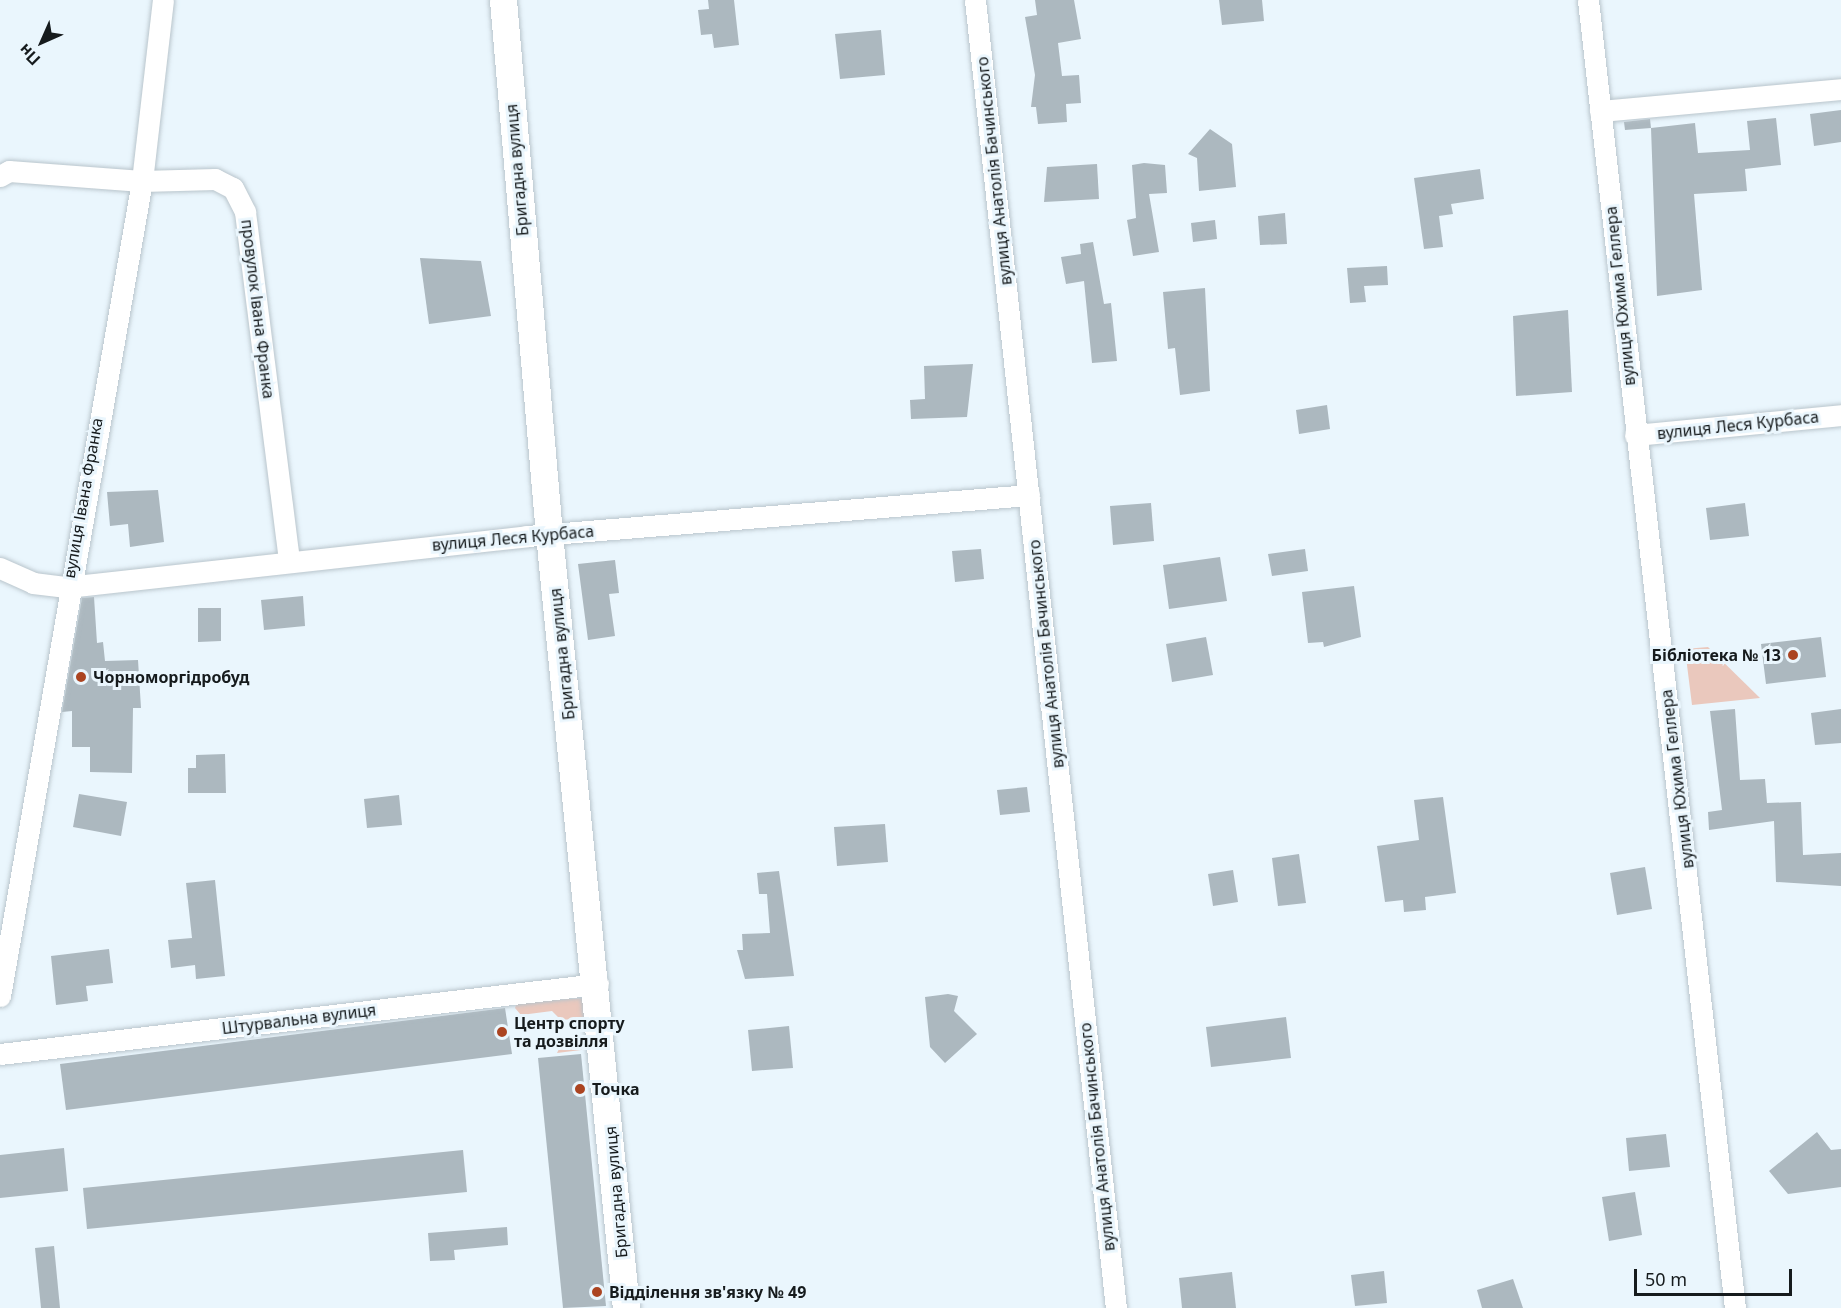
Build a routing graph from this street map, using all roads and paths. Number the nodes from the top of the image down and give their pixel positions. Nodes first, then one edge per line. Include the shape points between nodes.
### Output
1 (163, 0) edge
2 (503, 0) edge
3 (975, 0) edge
4 (1588, 0) edge
5 (1841, 89) edge
6 (1600, 111) junction
7 (0, 176) edge
8 (142, 181) junction
9 (1841, 414) edge
10 (1635, 435) junction
11 (1029, 495) junction
12 (549, 534) junction
13 (289, 561) junction
14 (0, 568) edge
15 (67, 587) junction
16 (598, 984) junction
17 (0, 996) edge
18 (0, 1054) edge
19 (627, 1308) edge
20 (1116, 1308) edge
21 (1735, 1308) edge

1 - 8 street, вулиця Івана Франка
2 - 12 street, Бригадна вулиця
3 - 11 street, вулиця Анатолія Бачинського
4 - 6 street, вулиця Юхима Геллера
5 - 6 street
6 - 10 street, вулиця Юхима Геллера
7 - 8 street, провулок Івана Франка via 9,171
8 - 13 street, провулок Івана Франка via 215,180 233,188 245,212
8 - 15 street, вулиця Івана Франка
9 - 10 street, вулиця Леся Курбаса
10 - 21 street, вулиця Юхима Геллера
11 - 12 street, вулиця Леся Курбаса
11 - 20 street, вулиця Анатолія Бачинського
12 - 13 street, вулиця Леся Курбаса
12 - 16 street, Бригадна вулиця
13 - 15 street, вулиця Леся Курбаса
14 - 15 street, вулиця Леся Курбаса via 33,583
15 - 17 street, вулиця Івана Франка
16 - 18 street, Штурвальна вулиця
16 - 19 street, Бригадна вулиця

